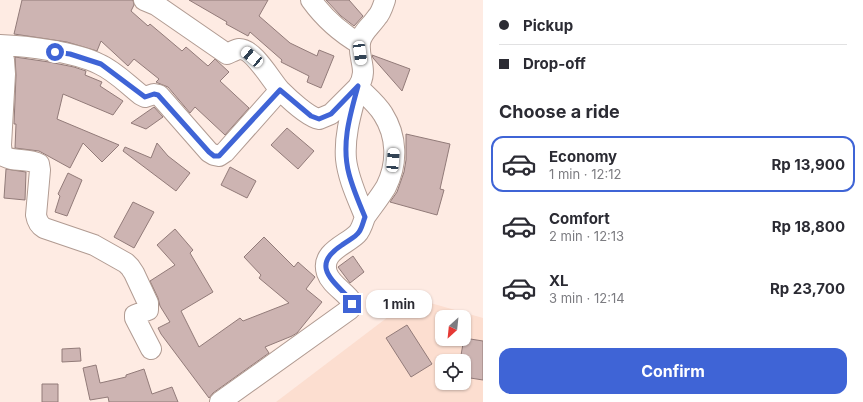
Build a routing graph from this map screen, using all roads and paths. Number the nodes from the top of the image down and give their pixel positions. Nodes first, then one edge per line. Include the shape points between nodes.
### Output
1 (144, 0) edge
2 (311, 0) edge
3 (385, 0) edge
4 (360, 44) junction
5 (0, 45) edge
6 (0, 52) edge
7 (358, 86) junction
8 (280, 90) junction
9 (365, 217) junction
10 (151, 349) dead end
11 (220, 402) edge

1 - 8 street via 156,5 227,54 239,49 246,51 259,62
2 - 4 street via 345,36
3 - 4 street via 378,16 362,36
4 - 7 street via 363,75
5 - 8 street via 70,54 101,64 141,95 158,95 214,156 225,152
6 - 10 street via 4,60 5,74 0,145 2,155 7,159 34,161 38,164 40,170 36,215 40,225 94,245 130,267 148,303 148,310 135,315 135,318
7 - 8 street via 331,114 319,119 311,116
7 - 9 street via 349,121 346,159
7 - 9 street via 382,113 393,136 395,147 386,187
9 - 11 street via 359,232 335,249 326,262 327,274 352,302 350,309

